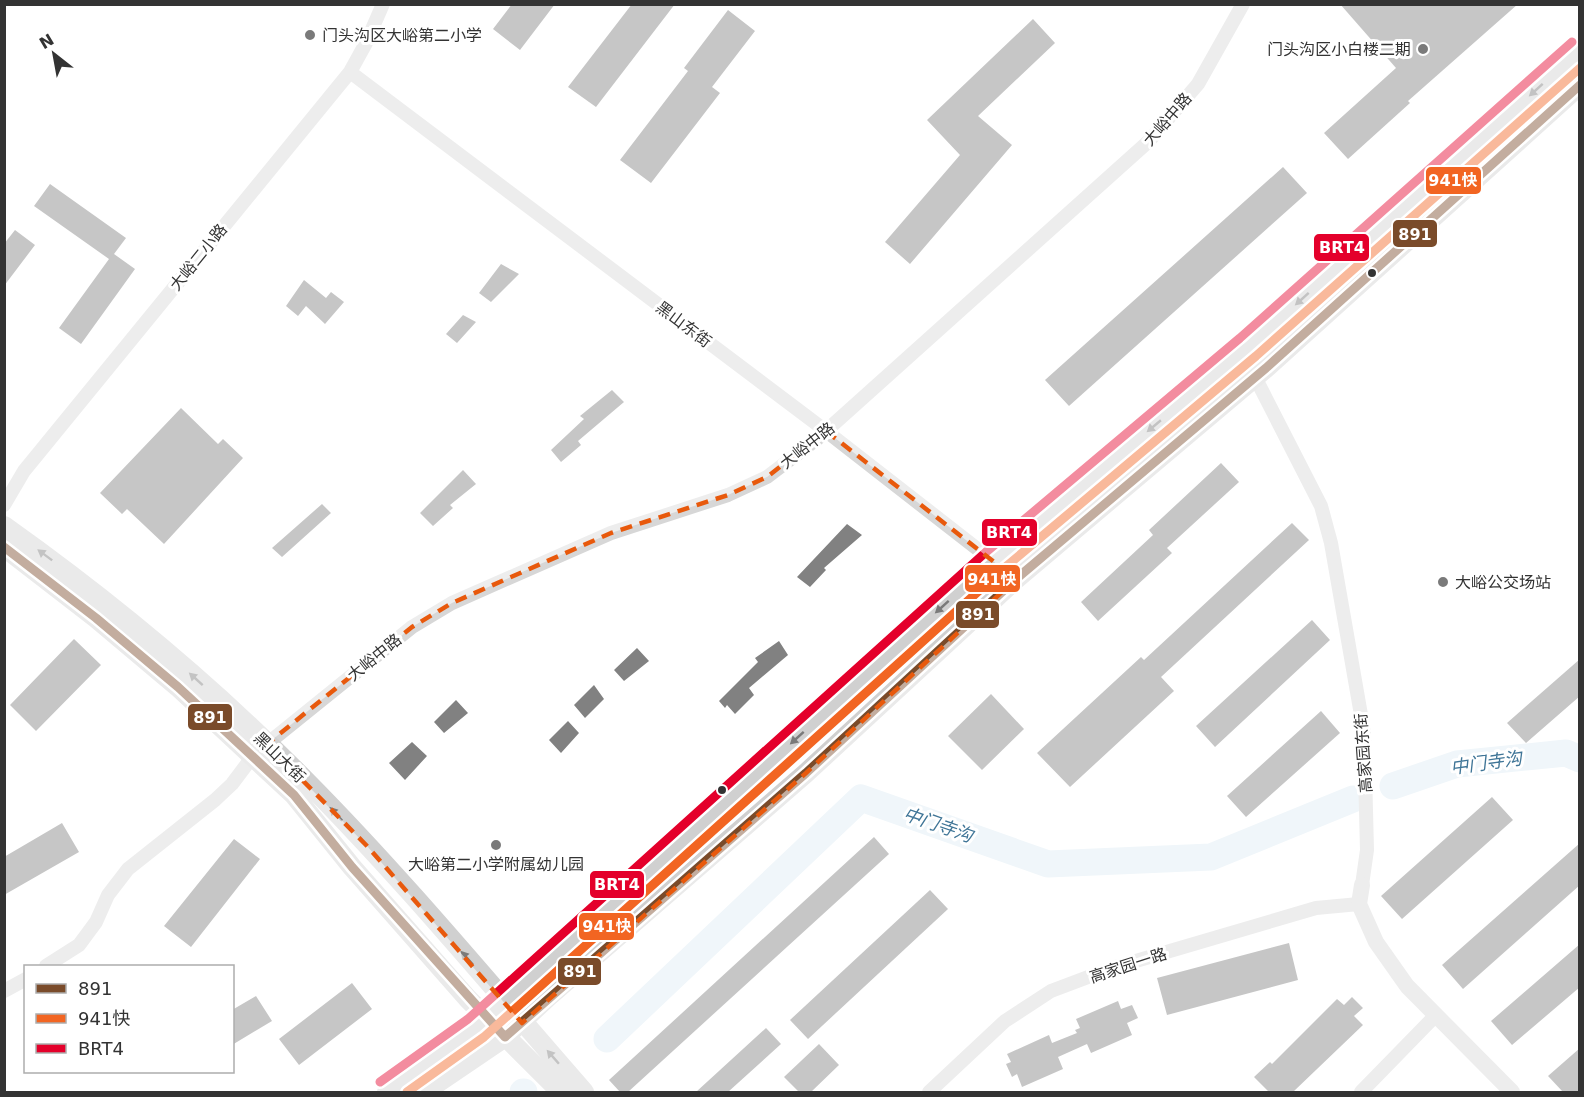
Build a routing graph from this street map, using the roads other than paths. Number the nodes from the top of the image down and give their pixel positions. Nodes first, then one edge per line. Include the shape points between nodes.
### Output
1 (383, 4) edge
2 (1243, 4) edge
3 (1580, 51) edge
4 (350, 72) junction
5 (1580, 85) edge
6 (1255, 377) junction
7 (826, 431) junction
8 (4, 505) edge
9 (4, 526) edge
10 (4, 547) edge
11 (994, 561) junction
12 (1016, 579) junction
13 (260, 750) junction
14 (1362, 885) joint
15 (1359, 904) junction
16 (48, 965) edge
17 (24, 980) edge
18 (4, 991) edge
19 (505, 1003) junction
20 (1436, 1015) junction
21 (487, 1017) junction
22 (522, 1023) junction
23 (505, 1037) junction
24 (387, 1092) edge
25 (424, 1092) edge
26 (561, 1092) edge
27 (584, 1092) edge
28 (929, 1092) edge
29 (1360, 1092) edge
30 (1512, 1092) edge

1 - 4 street, 大峪二小路
2 - 7 street, 大峪中路 via 1197,84 1149,141
3 -> 11 main road via 1248,347
4 - 7 street, 黑山东街
4 - 8 street, 大峪二小路 via 24,471
5 - 6 main road
6 - 12 main road
6 - 14 street, 高家园东街 via 1321,506 1332,543 1364,732 1367,850
7 - 11 street, 黑山东街
7 - 13 street, 大峪中路 via 767,477 610,533 452,603 412,627
13 -> 9 main road, 黑山大街 via 111,606
10 - 13 main road, 黑山大街
11 - 12 street, 黑山东街
11 -> 19 main road
12 - 22 main road via 806,773
13 - 16 street, 大峪中路 via 215,800 128,869 79,945
19 -> 13 main road, 黑山大街 via 367,846
13 - 21 main road, 黑山大街 via 352,867
14 - 15 street, 高家园东街
15 - 20 street via 1376,942 1407,986
15 - 28 street, 高家园一路 via 1316,908 1112,968 1051,991 1005,1021
17 - 18 street
19 - 21 main road
19 - 22 main road, 黑山大街
20 - 29 street
20 - 30 street
21 - 23 main road, 黑山大街
21 - 24 main road via 459,1043
22 - 23 main road
27 -> 22 main road, 黑山大街
23 - 25 main road
23 - 26 main road, 黑山大街

